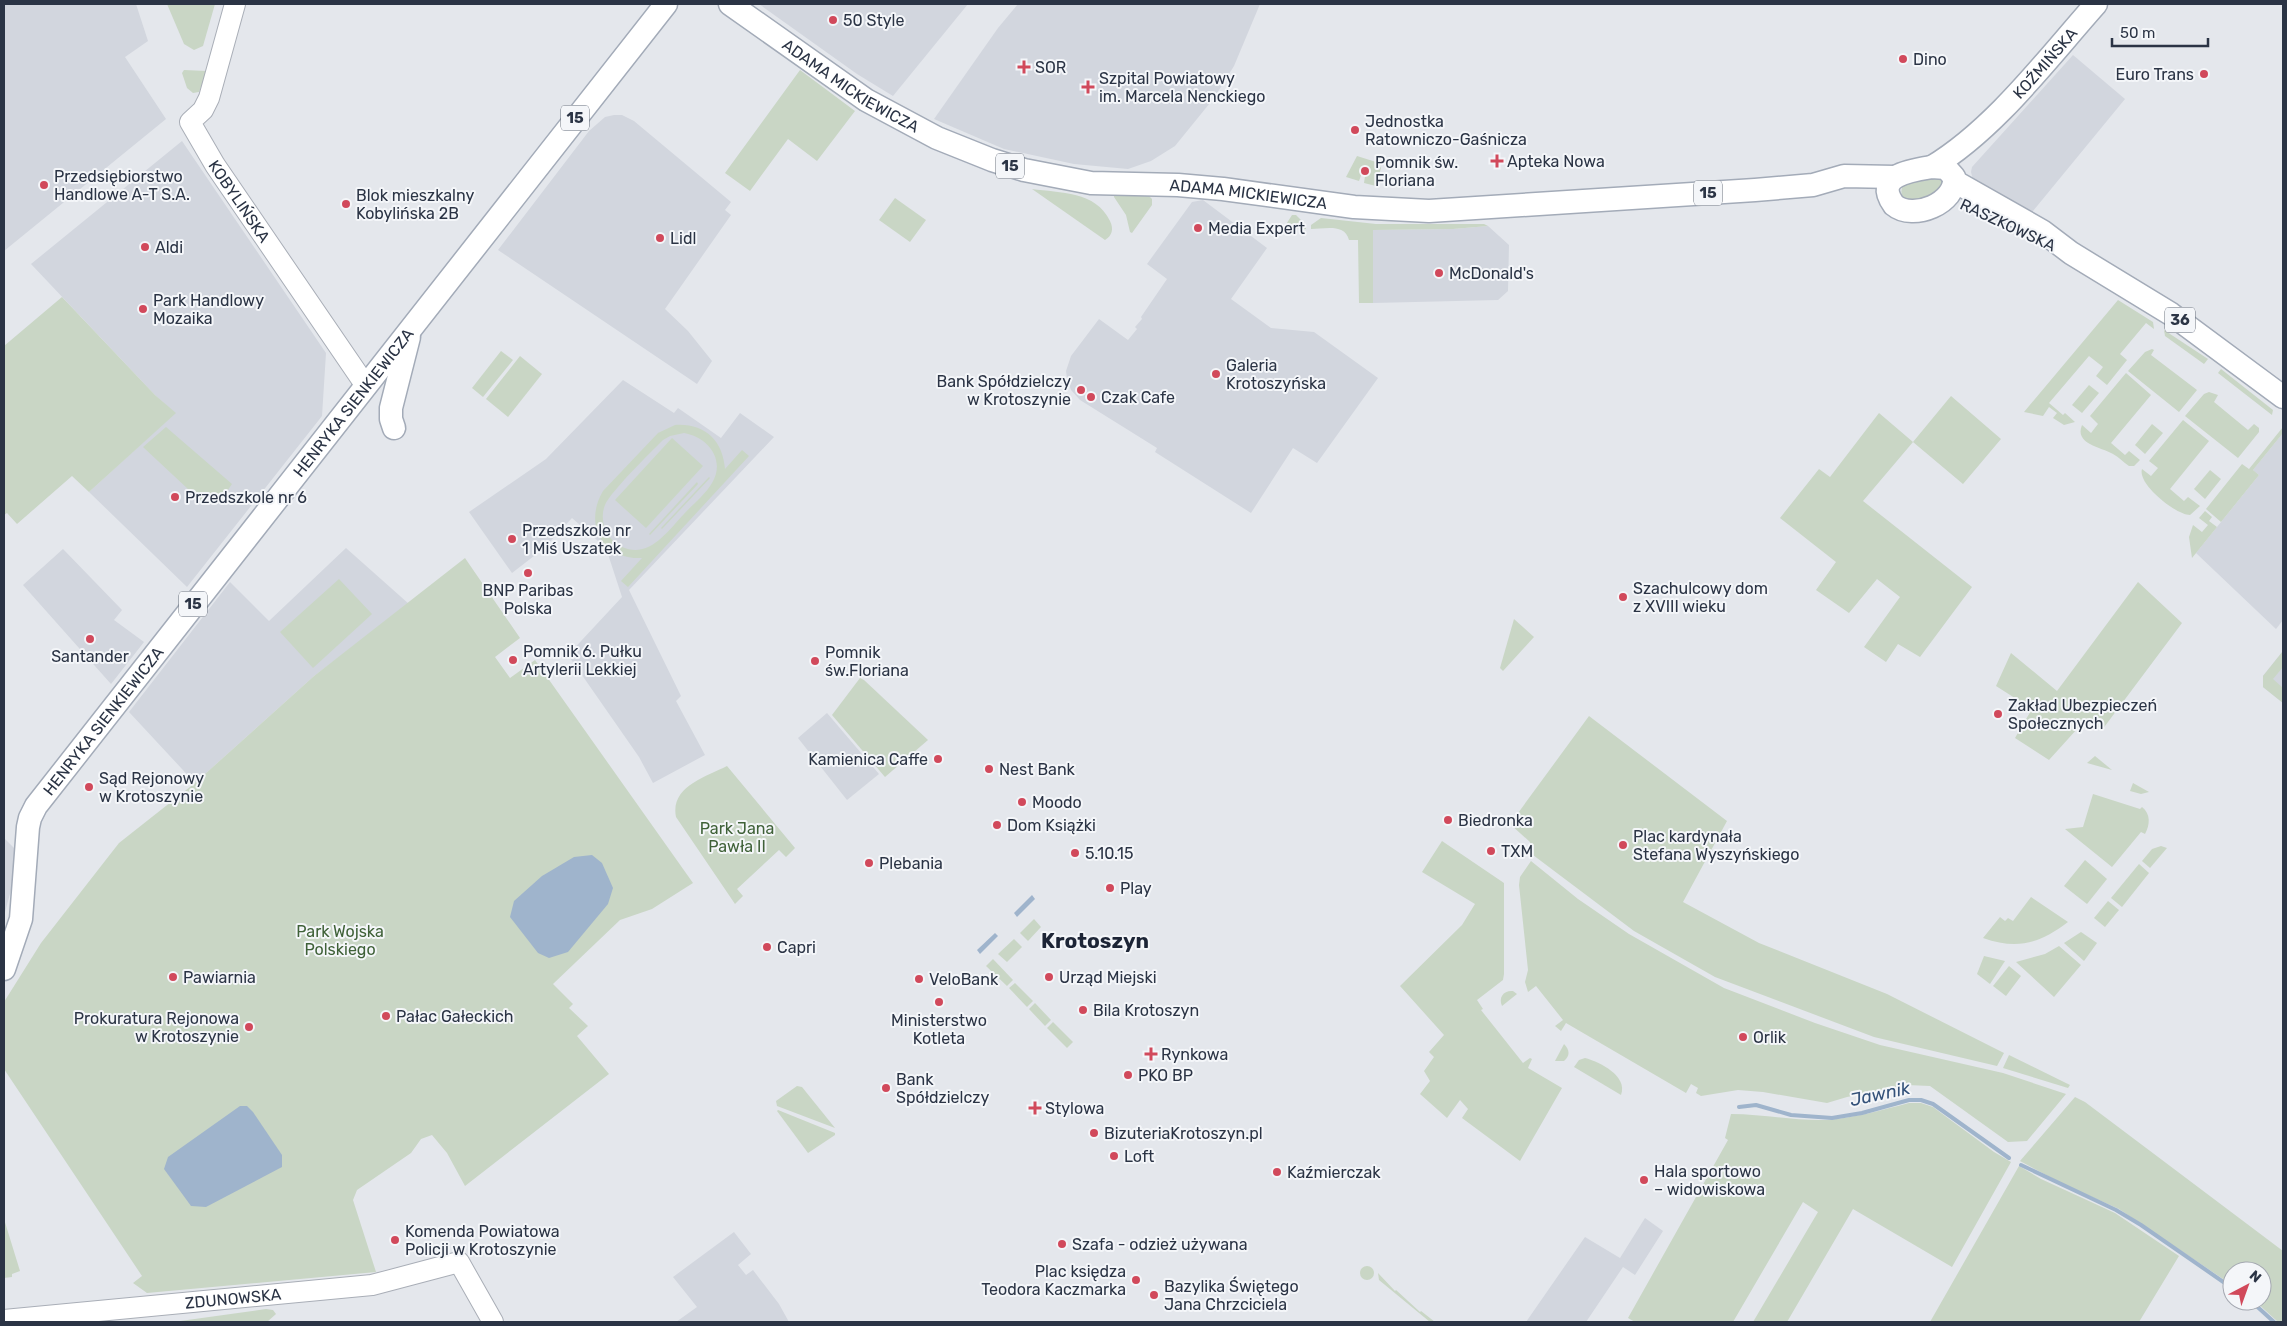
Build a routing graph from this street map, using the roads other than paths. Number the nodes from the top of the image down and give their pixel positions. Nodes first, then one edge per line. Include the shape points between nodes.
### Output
1 (235, 4) edge
2 (666, 4) edge
3 (730, 4) edge
4 (2096, 4) edge
5 (1991, 121) junction
6 (1932, 167) junction
7 (1951, 186) junction
8 (1892, 187) junction
9 (411, 327) junction
10 (366, 386) junction
11 (2283, 397) edge
12 (394, 428) dead end
13 (4, 969) edge
14 (4, 1320) edge
15 (493, 1322) edge

1 - 10 street, KOBYLIŃSKA via 209,98 203,110 190,122 214,165
2 - 9 main road, HENRYKA SIENKIEWICZA / 15
3 - 8 main road, ADAMA MICKIEWICZA / 15 via 886,112 958,147 1052,177 1091,183 1223,189 1401,211 1474,209 1814,185 1837,190
4 - 5 main road, KOŹMIŃSKA
5 - 6 main road, KOŹMIŃSKA via 1949,157
5 - 7 main road, KOŹMIŃSKA via 1962,162
6 - 7 main road via 1946,168
6 - 8 main road via 1902,173
7 - 8 main road, 15 via 1929,208 1911,211 1897,208
7 - 11 main road, RASZKOWSKA / 36 via 1958,201 2042,244 2071,252 2171,314
9 - 10 main road, HENRYKA SIENKIEWICZA / 15
9 - 12 main road via 391,408
10 - 13 main road, HENRYKA SIENKIEWICZA / 15 via 36,806 28,827 21,919
14 - 15 street, ZDUNOWSKA via 372,1285 459,1262

